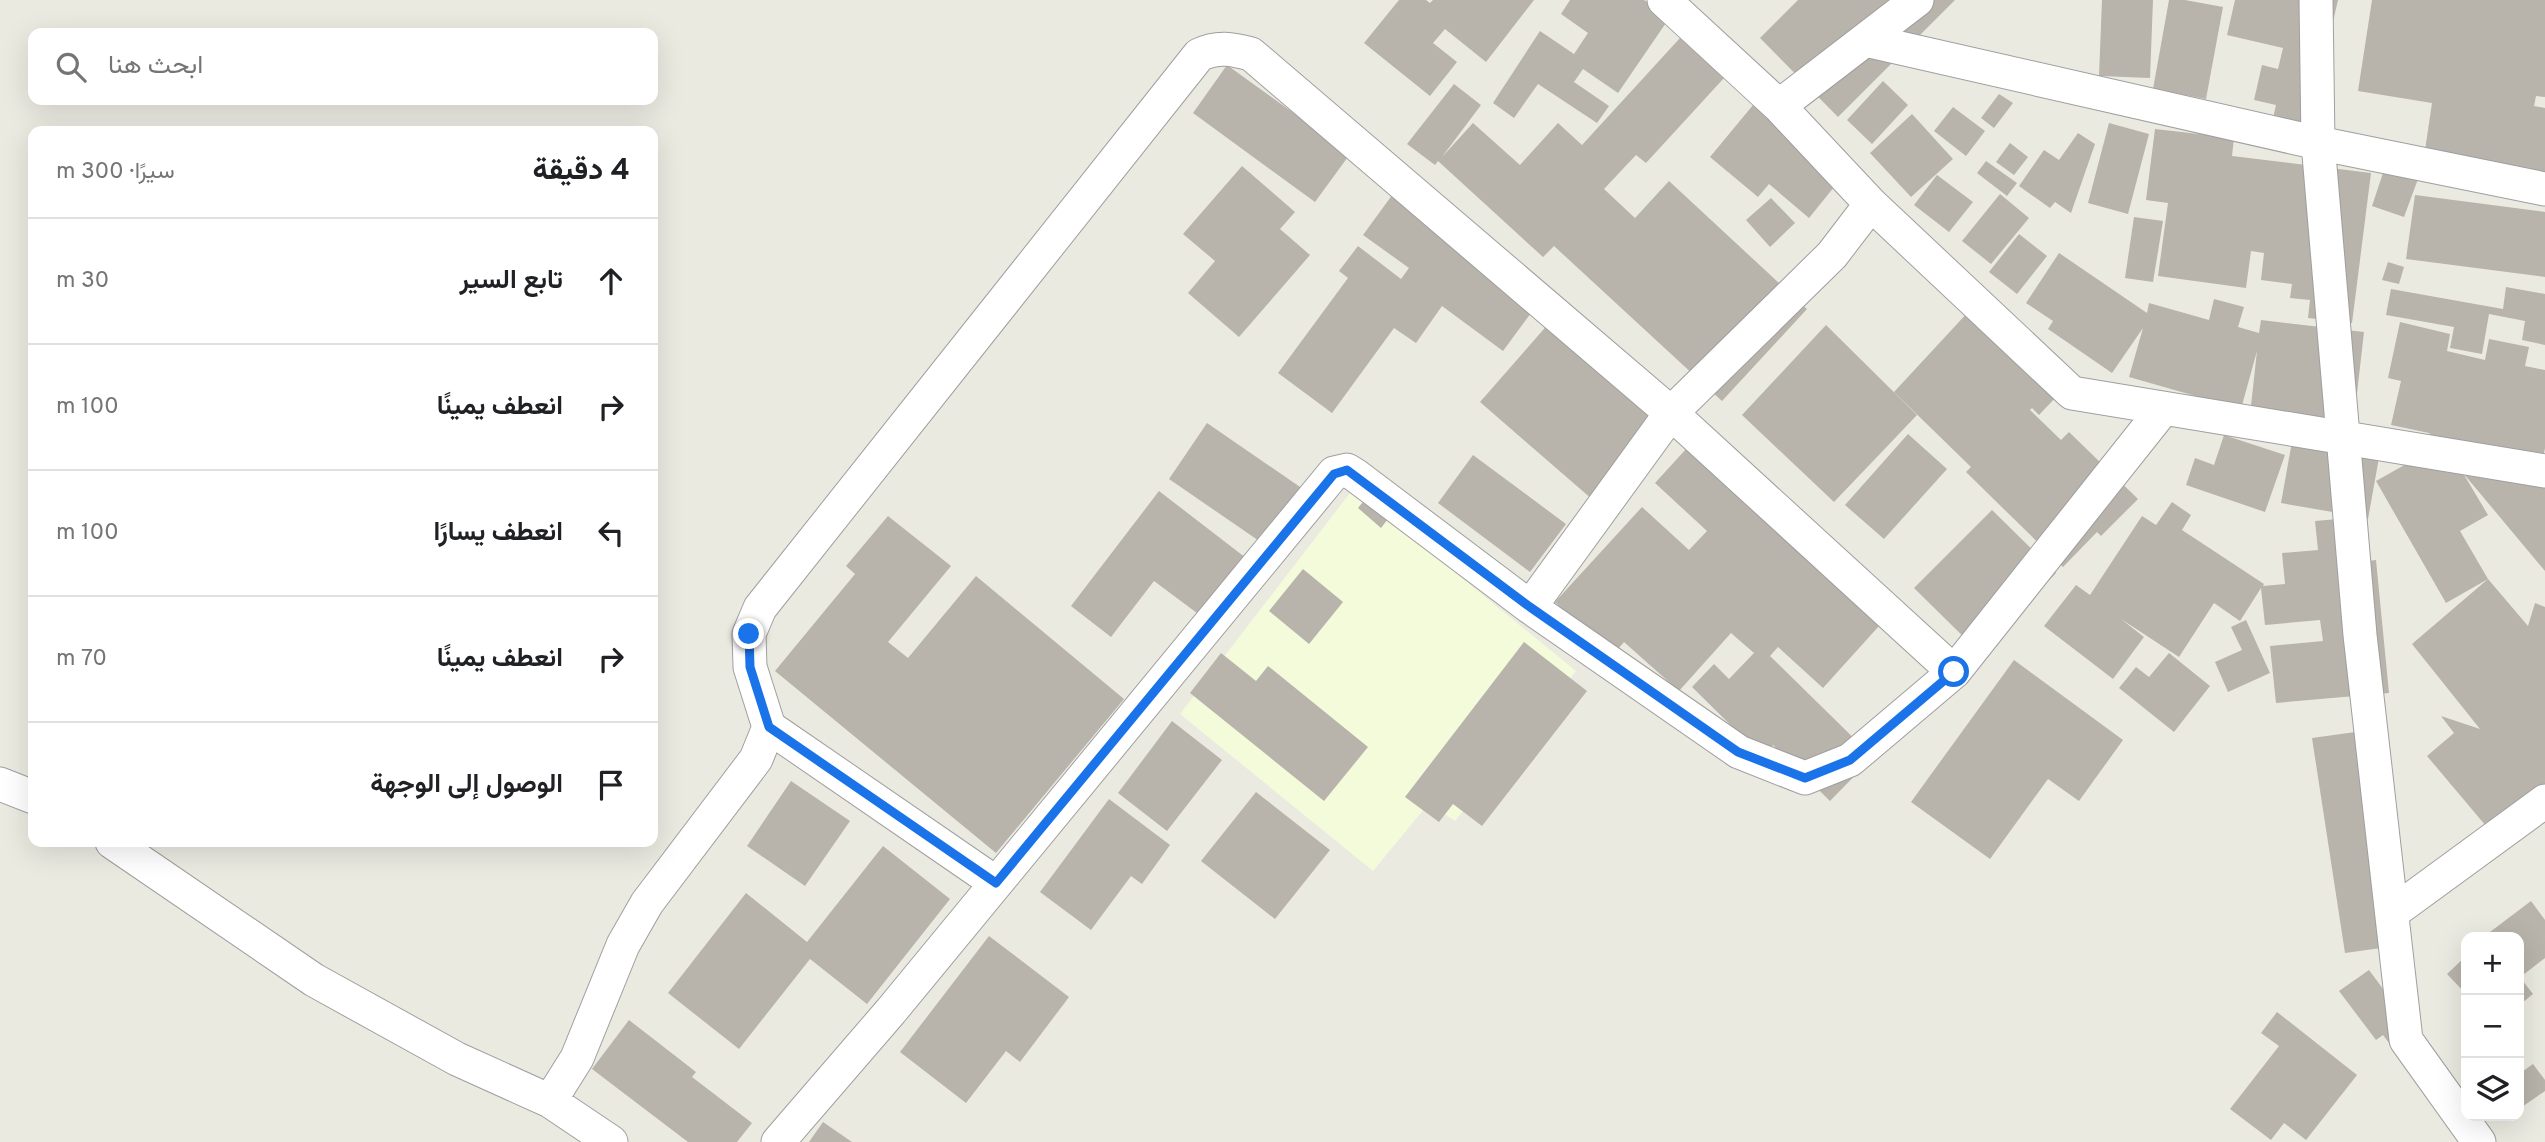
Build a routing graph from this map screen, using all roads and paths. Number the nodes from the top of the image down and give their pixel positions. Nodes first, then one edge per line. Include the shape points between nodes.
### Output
1 (1917, 0) edge
2 (2316, 0) edge
3 (1677, 4) edge
4 (1865, 40) junction
5 (1779, 106) junction
6 (2318, 143) junction
7 (2545, 189) edge
8 (1871, 204) junction
9 (2163, 409) junction
10 (1671, 413) junction
11 (2343, 440) junction
12 (2545, 471) edge
13 (1530, 607) junction
14 (1954, 672) junction
15 (769, 727) junction
16 (0, 784) edge
17 (28, 795) edge
18 (2545, 801) edge
19 (120, 847) edge
20 (996, 883) junction
21 (2392, 913) junction
22 (550, 1101) junction
23 (611, 1142) edge
24 (778, 1142) edge
25 (2479, 1142) edge

1 - 4 street
2 - 6 street
3 - 5 street
4 - 5 street
4 - 6 street
5 - 8 street
6 - 7 street
6 - 11 street
8 - 9 street via 2073,393
8 - 10 street via 1832,255
9 - 11 street
9 - 14 street
10 - 13 street
10 - 14 street
10 - 15 street via 1251,54 1211,49 1199,55 760,608 749,634 750,667
11 - 12 street
11 - 21 street
13 - 14 street via 1738,752 1805,778 1850,760
13 - 20 street via 1355,475 1347,470 1334,474
15 - 20 street
15 - 22 street via 756,758 647,902 623,945 577,1058
16 - 17 street
18 - 21 street
19 - 22 street via 314,980 457,1059
20 - 24 street
21 - 25 street via 2406,1040
22 - 23 street

